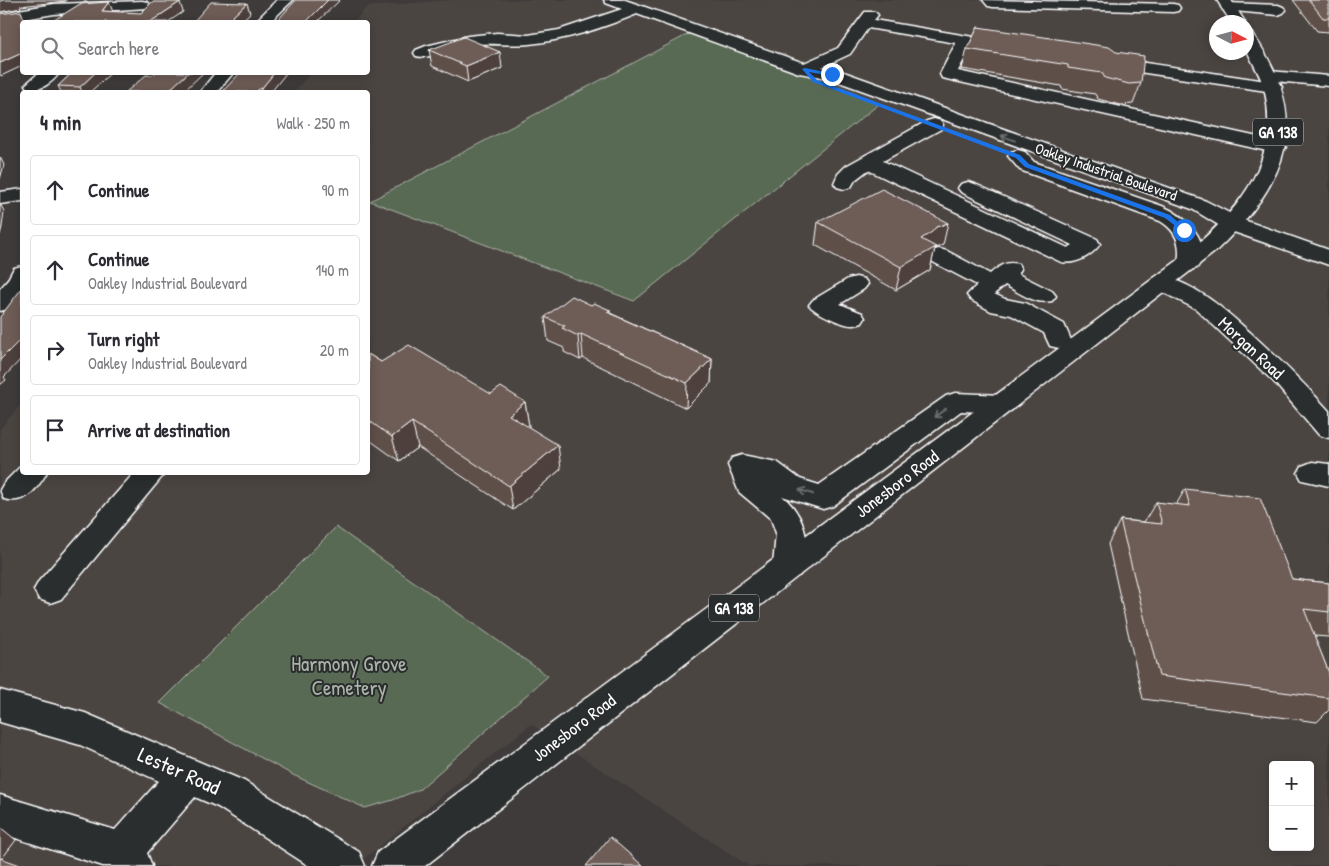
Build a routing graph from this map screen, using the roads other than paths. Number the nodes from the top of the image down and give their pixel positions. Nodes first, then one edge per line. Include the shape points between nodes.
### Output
1 (286, 0) edge
2 (611, 0) edge
3 (990, 0) edge
4 (143, 2) edge
5 (1226, 4) edge
6 (1173, 8) dead end
7 (636, 9) junction
8 (1278, 10) dead end
9 (1233, 15) edge
10 (0, 18) edge
11 (129, 20) edge
12 (264, 20) edge
13 (966, 40) junction
14 (1021, 49) edge
15 (1254, 50) edge
16 (422, 53) dead end
17 (1094, 60) edge
18 (805, 69) junction
19 (48, 75) edge
20 (223, 75) edge
21 (1271, 81) junction
22 (1329, 81) edge
23 (34, 85) dead end
24 (210, 90) edge
25 (934, 125) junction
26 (1276, 147) junction
27 (1018, 156) junction
28 (868, 162) junction
29 (896, 175) junction
30 (844, 183) dead end
31 (20, 195) edge
32 (0, 198) edge
33 (1233, 224) junction
34 (939, 256) dead end
35 (1329, 258) edge
36 (1190, 262) junction
37 (20, 278) edge
38 (1162, 283) junction
39 (856, 284) dead end
40 (1001, 284) junction
41 (1044, 296) dead end
42 (0, 304) edge
43 (853, 318) dead end
44 (1067, 345) junction
45 (1002, 404) junction
46 (1329, 428) edge
47 (149, 475) edge
48 (789, 566) junction
49 (50, 590) dead end
50 (0, 706) edge
51 (189, 776) junction
52 (0, 814) edge
53 (127, 859) edge
54 (345, 866) edge
55 (392, 866) edge

1 - 12 main road
2 - 7 main road, Oakley Industrial Boulevard
3 - 6 main road via 993,3
4 - 10 main road via 54,9
4 - 11 main road
5 - 8 main road
5 - 9 main road
7 - 16 main road via 558,36 471,40 444,44
7 - 18 main road, Oakley Industrial Boulevard
13 - 14 main road
13 - 18 main road via 867,19 844,51
13 - 26 main road via 948,74
15 - 21 main road, Jonesboro Road / GA 138
17 - 21 main road
18 - 25 main road, Oakley Industrial Boulevard via 815,81
33 -> 18 main road, Oakley Industrial Boulevard via 1199,205 832,74
19 - 23 main road
20 - 24 main road
21 - 22 main road
21 - 26 main road, Jonesboro Road / GA 138 via 1279,122
25 - 27 main road, Oakley Industrial Boulevard
25 - 28 main road
26 - 33 main road, Jonesboro Road / GA 138 via 1262,186
27 - 33 main road, Oakley Industrial Boulevard via 1187,216
27 - 36 main road via 1027,166 1168,217 1180,226 1187,237 1192,253
28 - 29 main road
28 - 30 main road via 853,170
29 - 29 main road via 1069,257 1089,244 916,164
31 - 32 main road
33 - 35 main road, Oakley Industrial Boulevard
33 - 36 main road, Jonesboro Road / GA 138
34 - 40 main road
36 - 38 main road, Jonesboro Road / GA 138
37 - 42 main road
38 - 44 main road, Jonesboro Road / GA 138
38 - 46 main road, Morgan Road via 1204,304 1283,376
39 - 43 main road via 821,305
40 - 41 main road
40 - 44 main road via 1004,316 1043,339
44 - 45 main road, Jonesboro Road / GA 138
45 - 48 main road, Jonesboro Road / GA 138
45 -> 48 main road via 955,402 823,498 790,487 767,469 742,465 750,484 782,513 791,533
47 - 49 main road
48 - 55 main road, Jonesboro Road / GA 138
50 - 51 main road, Lester Road via 85,730
51 - 53 main road
51 - 54 main road, Lester Road via 231,794
52 - 53 main road

